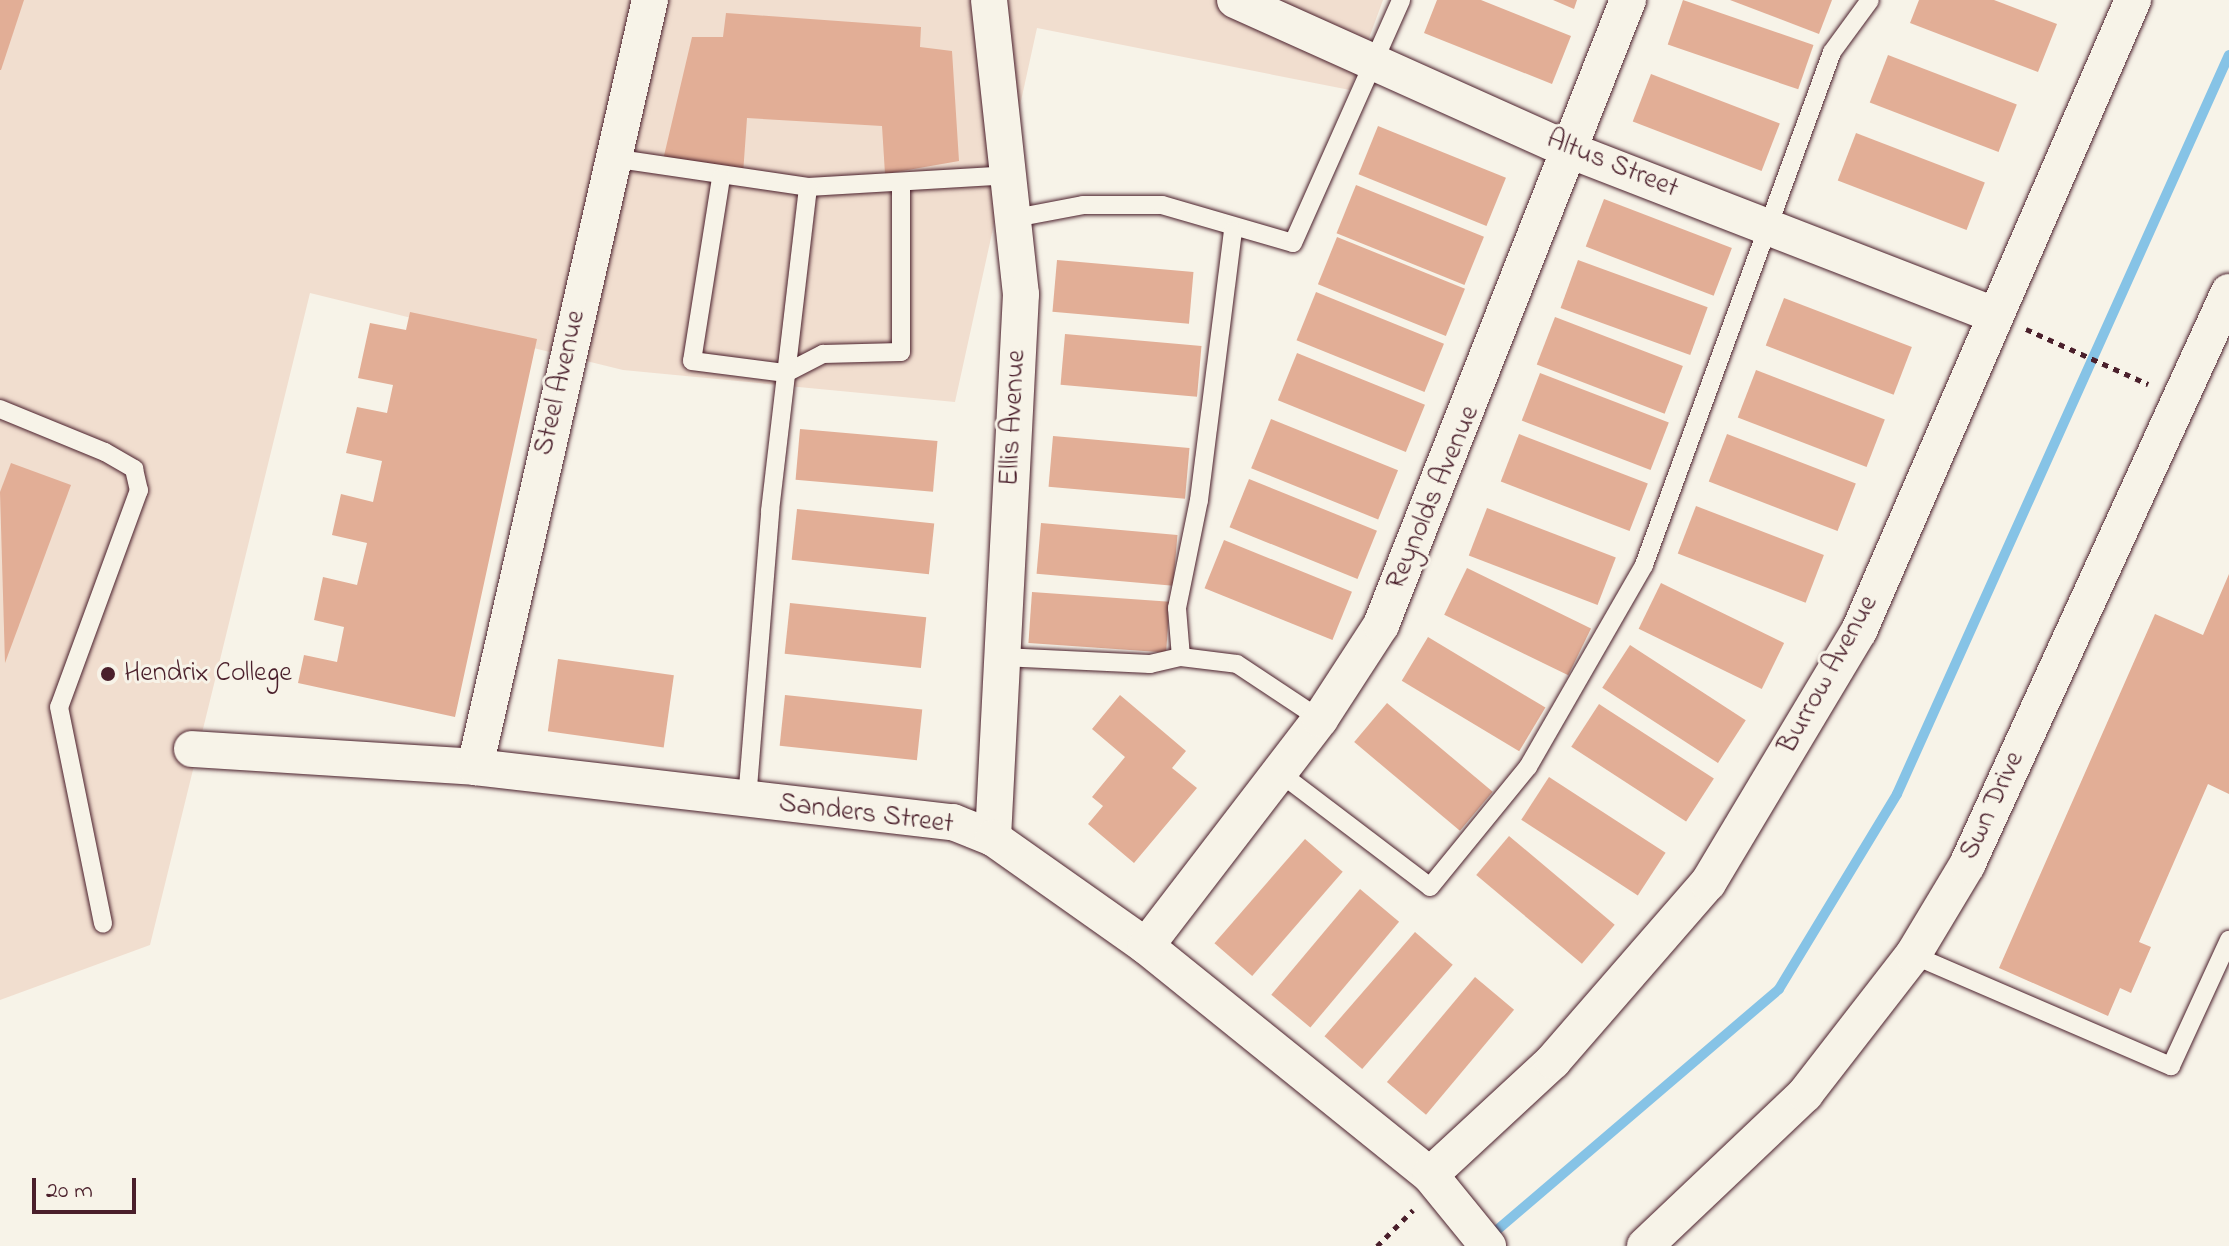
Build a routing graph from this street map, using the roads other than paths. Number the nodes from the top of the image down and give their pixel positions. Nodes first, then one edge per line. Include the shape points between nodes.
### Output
1 (650, 0) edge
2 (989, 0) edge
3 (1235, 0) edge
4 (1401, 0) edge
5 (1628, 0) edge
6 (1870, 0) edge
7 (2133, 0) edge
8 (1376, 64) junction
9 (1569, 150) junction
10 (612, 158) junction
11 (1012, 175) junction
12 (721, 178) junction
13 (901, 184) junction
14 (808, 187) junction
15 (1015, 218) junction
16 (1768, 225) junction
17 (1233, 231) junction
18 (2228, 296) edge
19 (1995, 315) junction
20 (786, 373) junction
21 (0, 409) edge
22 (1002, 657) junction
23 (1181, 657) junction
24 (1320, 719) junction
25 (192, 749) dead end
26 (475, 767) junction
27 (1280, 773) junction
28 (747, 800) junction
29 (993, 838) junction
30 (103, 924) dead end
31 (2229, 940) edge
32 (1146, 946) junction
33 (1913, 955) junction
34 (1444, 1190) junction
35 (1488, 1246) edge
36 (1645, 1246) edge

1 - 10 street, Steel Avenue
2 - 11 street, Ellis Avenue
3 - 8 street, Altus Street
4 - 8 lane
5 - 9 street, Reynolds Avenue
6 - 16 lane via 1832,52
7 - 19 street, Burrow Avenue
8 - 9 street, Altus Street
8 - 17 lane via 1293,243
9 - 16 street, Altus Street
9 - 24 street, Reynolds Avenue via 1381,625
10 - 12 lane
10 - 26 street, Steel Avenue
11 - 13 lane
11 - 15 street, Ellis Avenue
12 - 14 lane
12 - 20 lane via 692,361
13 - 14 lane
13 - 20 lane via 901,352 823,354
14 - 20 lane
15 - 17 lane via 1083,205 1162,205
15 - 22 street, Ellis Avenue via 1021,294
16 - 19 street, Altus Street
16 - 27 lane via 1644,565 1528,767 1430,887
17 - 23 lane via 1199,500 1177,608
18 - 33 street, Swn Drive via 1967,865
19 - 34 street, Burrow Avenue via 1859,631 1708,883
20 - 28 lane
21 - 30 lane via 105,452 134,469 139,490 59,707
22 - 23 lane via 1150,664
22 - 29 street, Ellis Avenue
23 - 24 lane via 1237,664
24 - 27 street, Reynolds Avenue
25 - 26 street, Sanders Street
26 - 28 street, Sanders Street
27 - 32 street, Reynolds Avenue
28 - 29 street, Sanders Street via 953,822
29 - 32 street, Sanders Street
31 - 33 lane via 2171,1066
32 - 34 street, Sanders Street
33 - 36 street, Swn Drive via 1805,1094
34 - 35 street, Sanders Street

